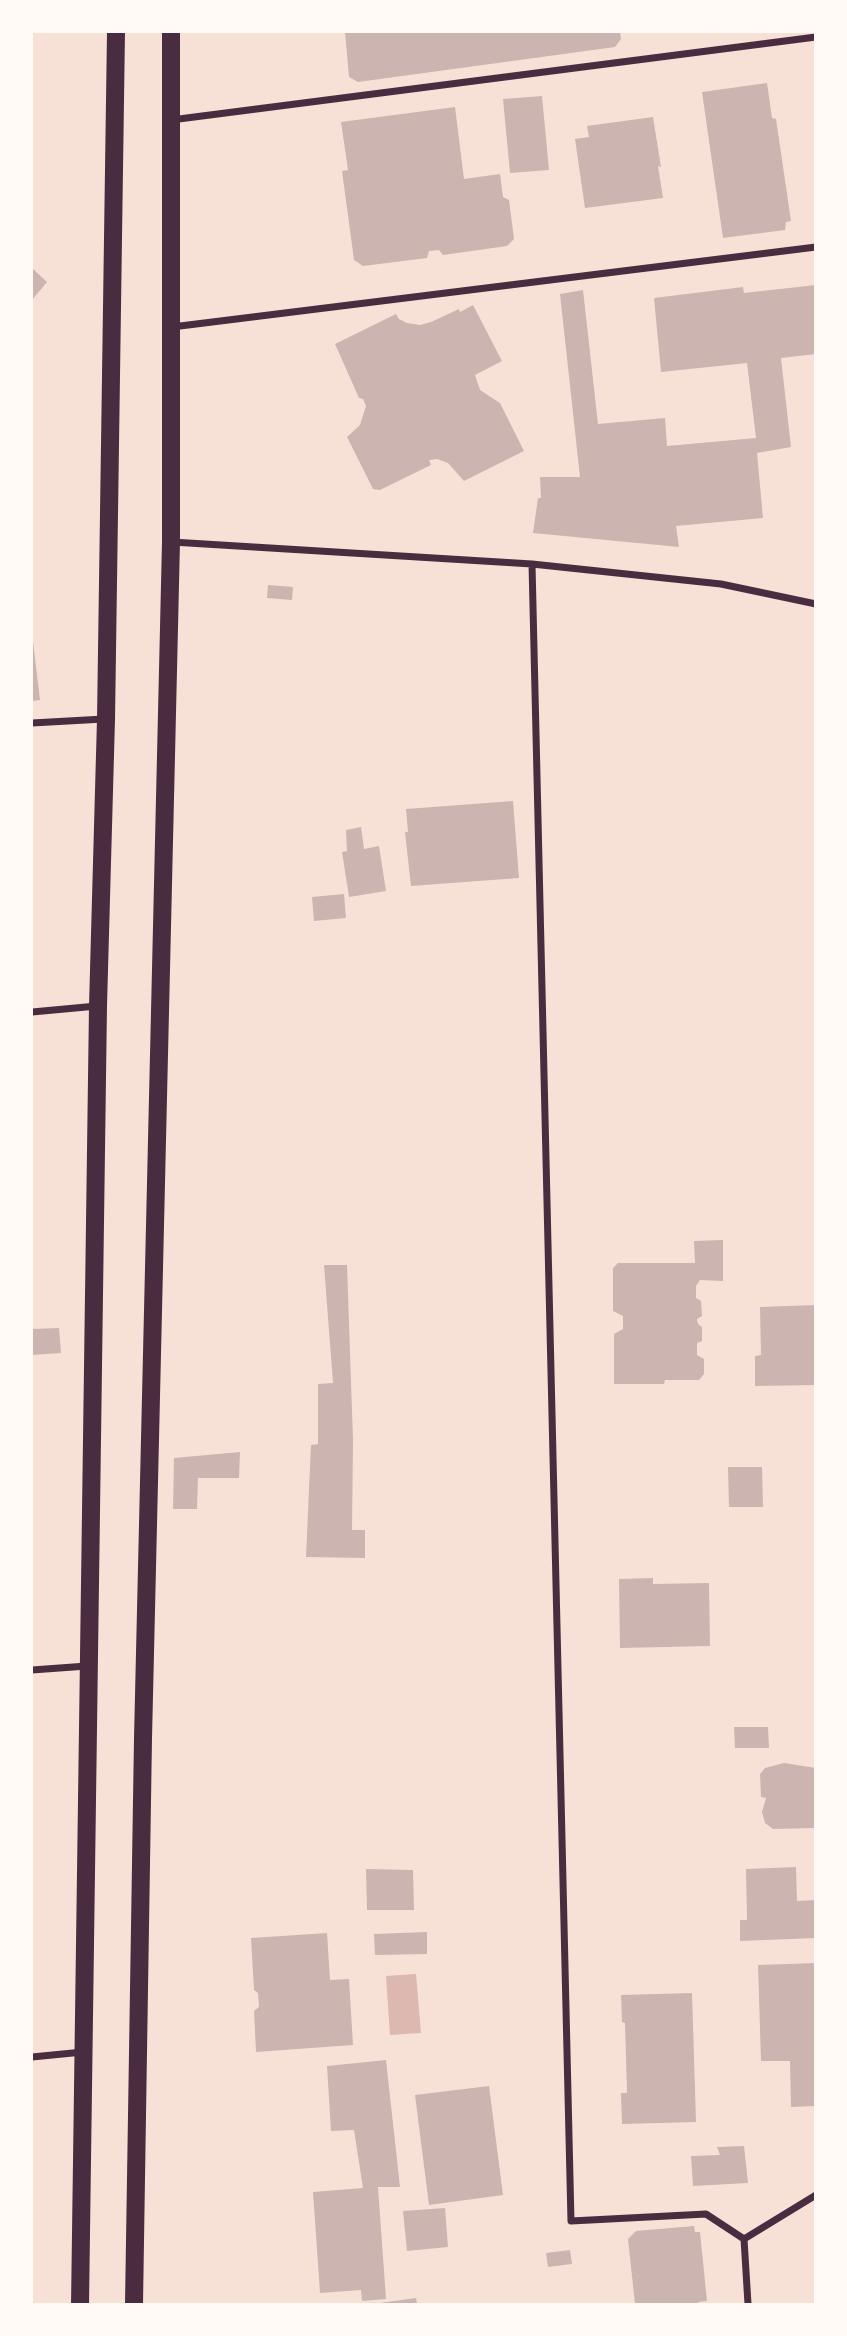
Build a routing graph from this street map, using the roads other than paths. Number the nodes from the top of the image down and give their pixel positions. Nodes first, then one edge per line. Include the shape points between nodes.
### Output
1 (116, 32) edge
2 (171, 32) edge
3 (816, 37) edge
4 (170, 120) junction
5 (816, 247) edge
6 (172, 327) junction
7 (171, 542) junction
8 (531, 564) junction
9 (816, 604) edge
10 (106, 719) junction
11 (32, 723) edge
12 (98, 1006) junction
13 (32, 1012) edge
14 (90, 1666) junction
15 (32, 1670) edge
16 (83, 2052) junction
17 (32, 2057) edge
18 (816, 2196) edge
19 (744, 2239) junction
20 (80, 2305) edge
21 (134, 2305) edge
22 (748, 2305) edge

1 - 10 main road
2 - 4 main road
3 - 4 street
4 - 6 main road
5 - 6 street
6 - 7 main road
7 - 8 street
7 - 21 main road
8 - 9 street via 721,584
8 - 19 street via 571,2221 706,2214
10 - 11 street
10 - 12 main road
12 - 13 street
12 - 14 main road
14 - 15 street
14 - 16 main road
16 - 17 street
16 - 20 main road
18 - 19 street
19 - 22 street

